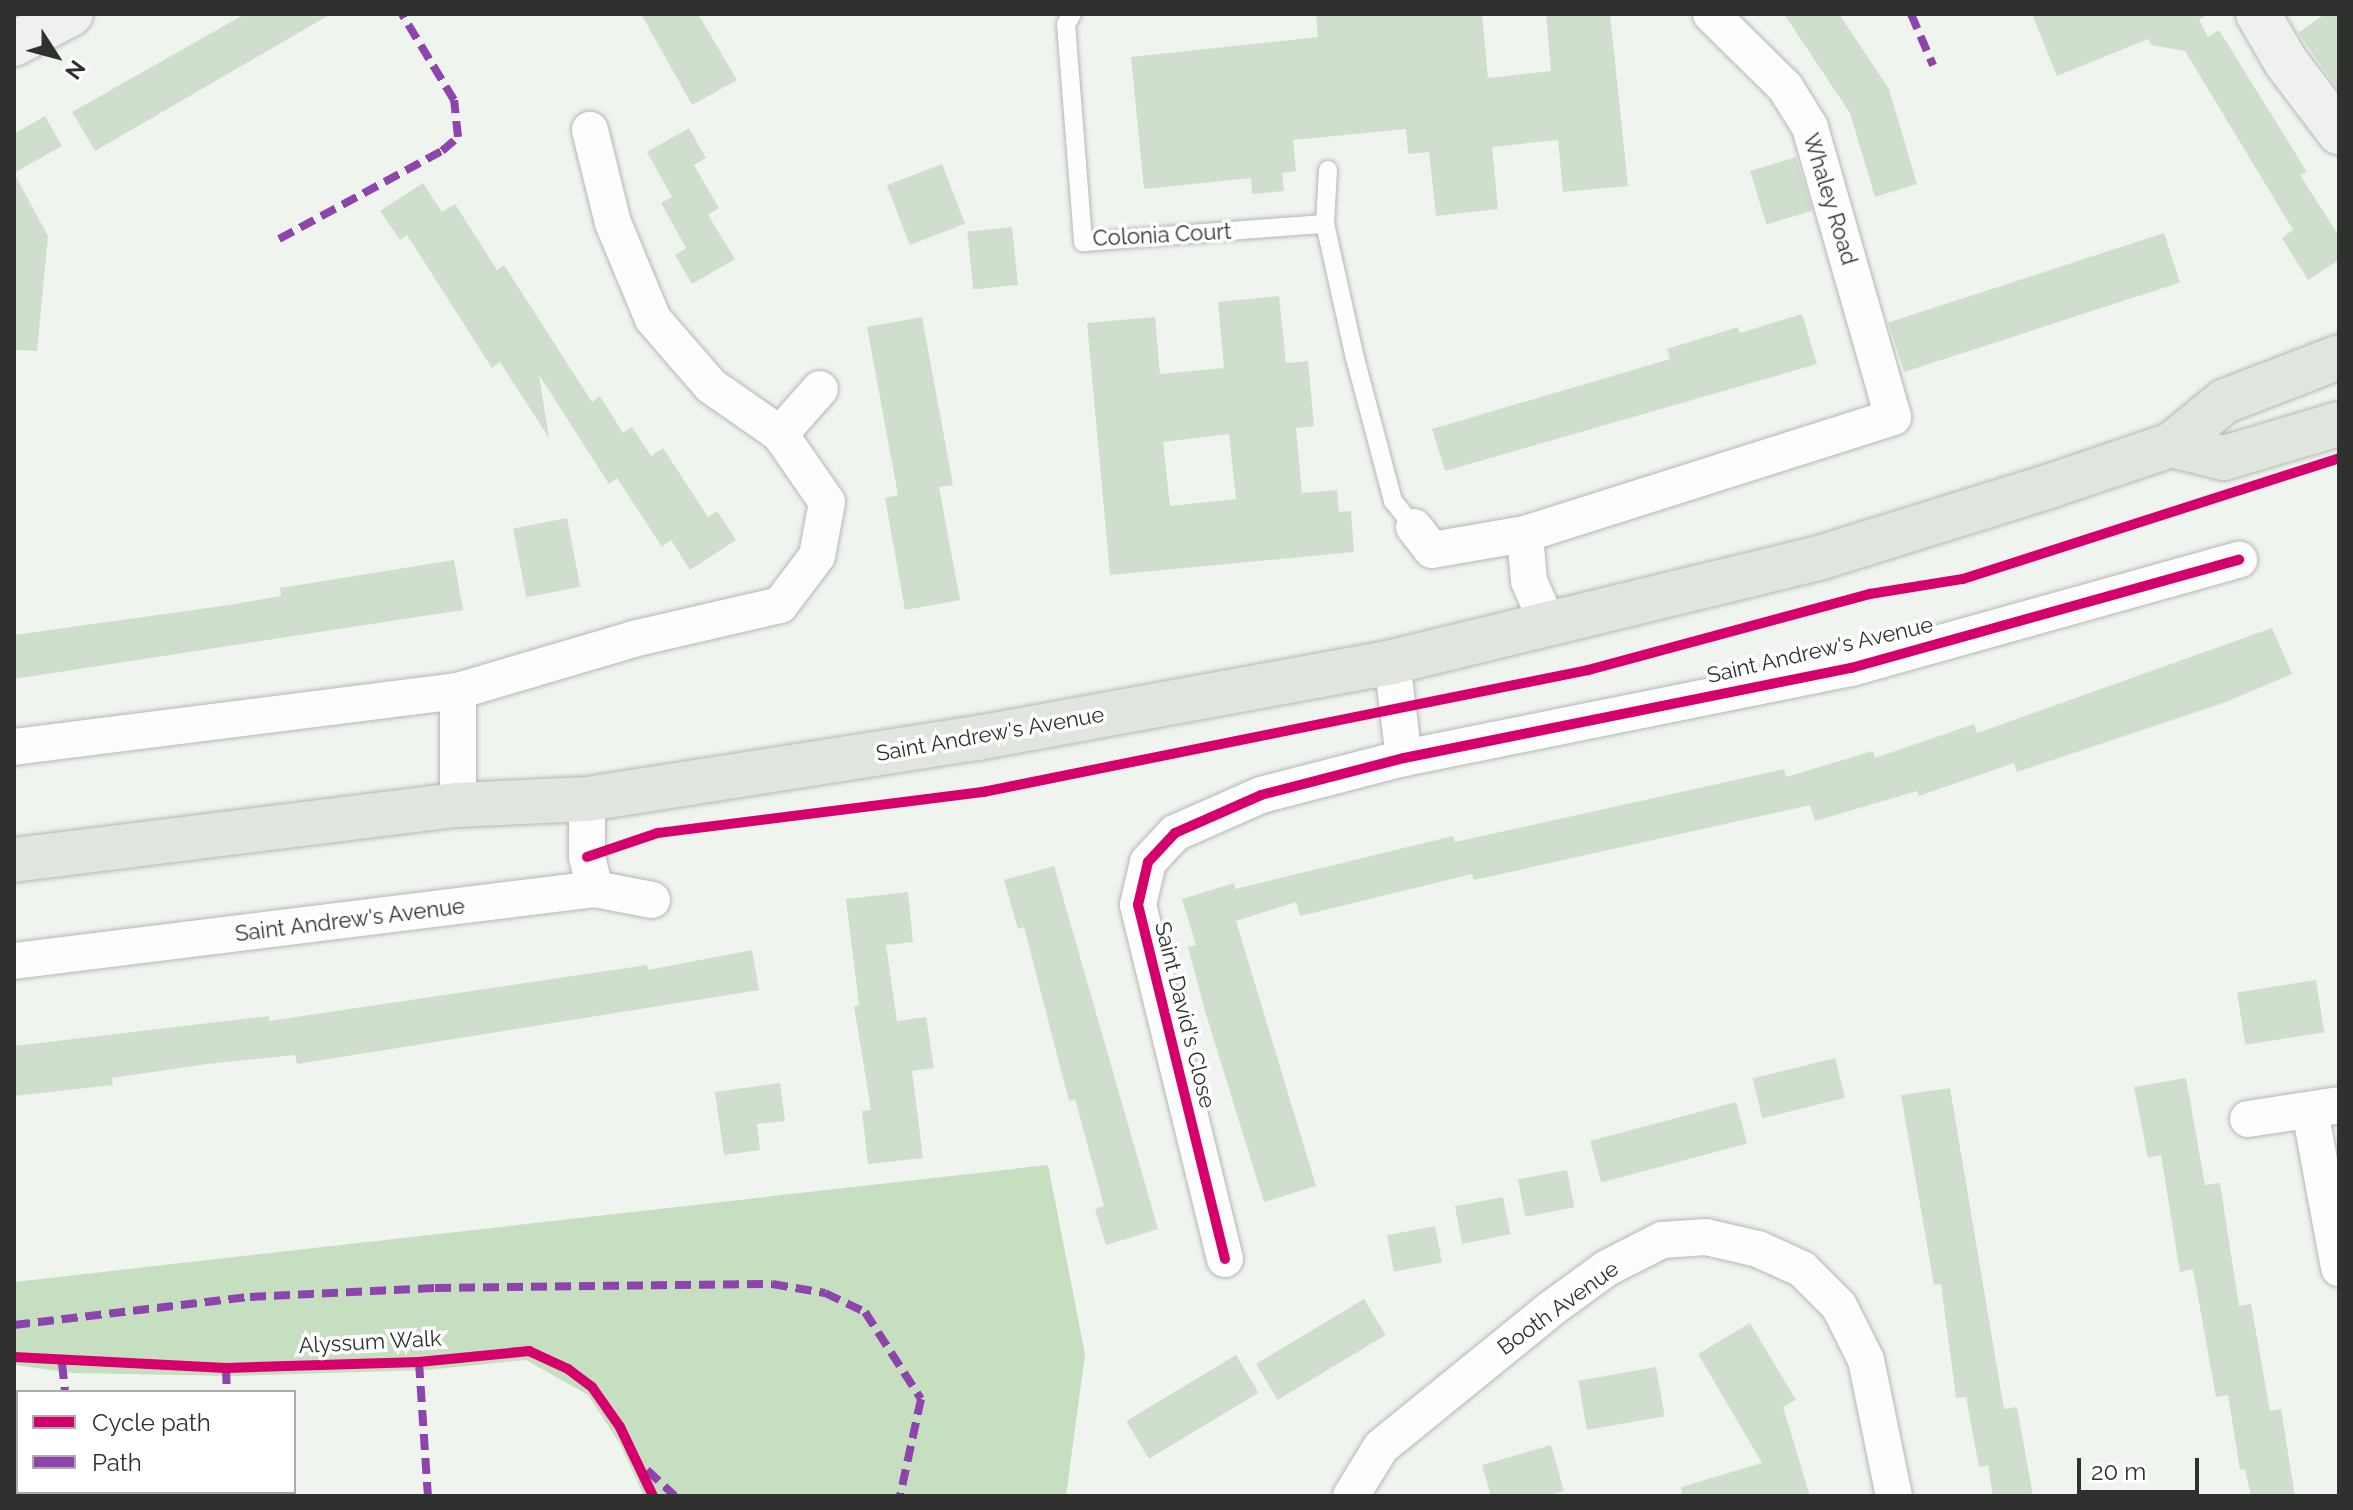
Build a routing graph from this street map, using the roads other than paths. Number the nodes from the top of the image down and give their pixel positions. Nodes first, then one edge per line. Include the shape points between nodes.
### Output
1 (71, 14) edge
2 (1072, 14) edge
3 (1711, 14) edge
4 (2258, 14) edge
5 (14, 44) edge
6 (590, 130) dead end
7 (2339, 132) edge
8 (1328, 170) dead end
9 (1325, 224) junction
10 (2339, 357) edge
11 (820, 389) dead end
12 (2339, 424) edge
13 (780, 434) junction
14 (2171, 445) junction
15 (1414, 527) joint
16 (1525, 534) junction
17 (2239, 560) dead end
18 (1549, 627) junction
19 (1392, 662) junction
20 (458, 691) junction
21 (14, 747) edge
22 (1404, 758) junction
23 (1261, 795) joint
24 (587, 799) junction
25 (458, 805) junction
26 (14, 860) edge
27 (595, 889) junction
28 (652, 900) dead end
29 (14, 961) edge
30 (2324, 1108) edge
31 (2248, 1119) dead end
32 (1225, 1259) dead end
33 (2339, 1268) edge
34 (1351, 1496) edge
35 (1894, 1496) edge

1 - 5 street
2 - 9 lane, Colonia Court via 1066,24 1083,242
3 - 16 street, Whaley Road via 1785,87 1810,127 1893,417
4 - 7 street via 2286,62
6 - 13 street via 613,223 653,319 711,386
8 - 9 lane
9 - 15 lane via 1393,501
10 - 14 main road, Saint Andrew's Avenue via 2225,401
11 - 13 street
12 - 14 main road via 2224,458
13 - 20 street via 827,502 817,556 780,605 633,639
14 - 18 main road, Saint Andrew's Avenue via 1819,558
15 - 16 street via 1432,550
16 - 18 street via 1529,581
17 - 22 street, Saint Andrew's Avenue via 1851,668
18 - 19 main road, Saint Andrew's Avenue
19 - 22 street
19 - 24 main road, Saint Andrew's Avenue via 978,738
20 - 21 street
20 - 25 street
22 - 23 street, Saint Andrew's Avenue
23 - 32 street, Saint David's Close via 1175,833 1148,862 1138,905
24 - 25 main road, Saint Andrew's Avenue
24 - 27 street via 587,857
25 - 26 main road, Saint Andrew's Avenue
27 - 28 street, Saint Andrew's Avenue
27 - 29 street, Saint Andrew's Avenue
30 - 31 street
30 - 33 street
34 - 35 street, Booth Avenue via 1381,1447 1552,1308 1607,1268 1662,1240 1706,1237 1758,1249 1802,1269 1839,1306 1866,1360

